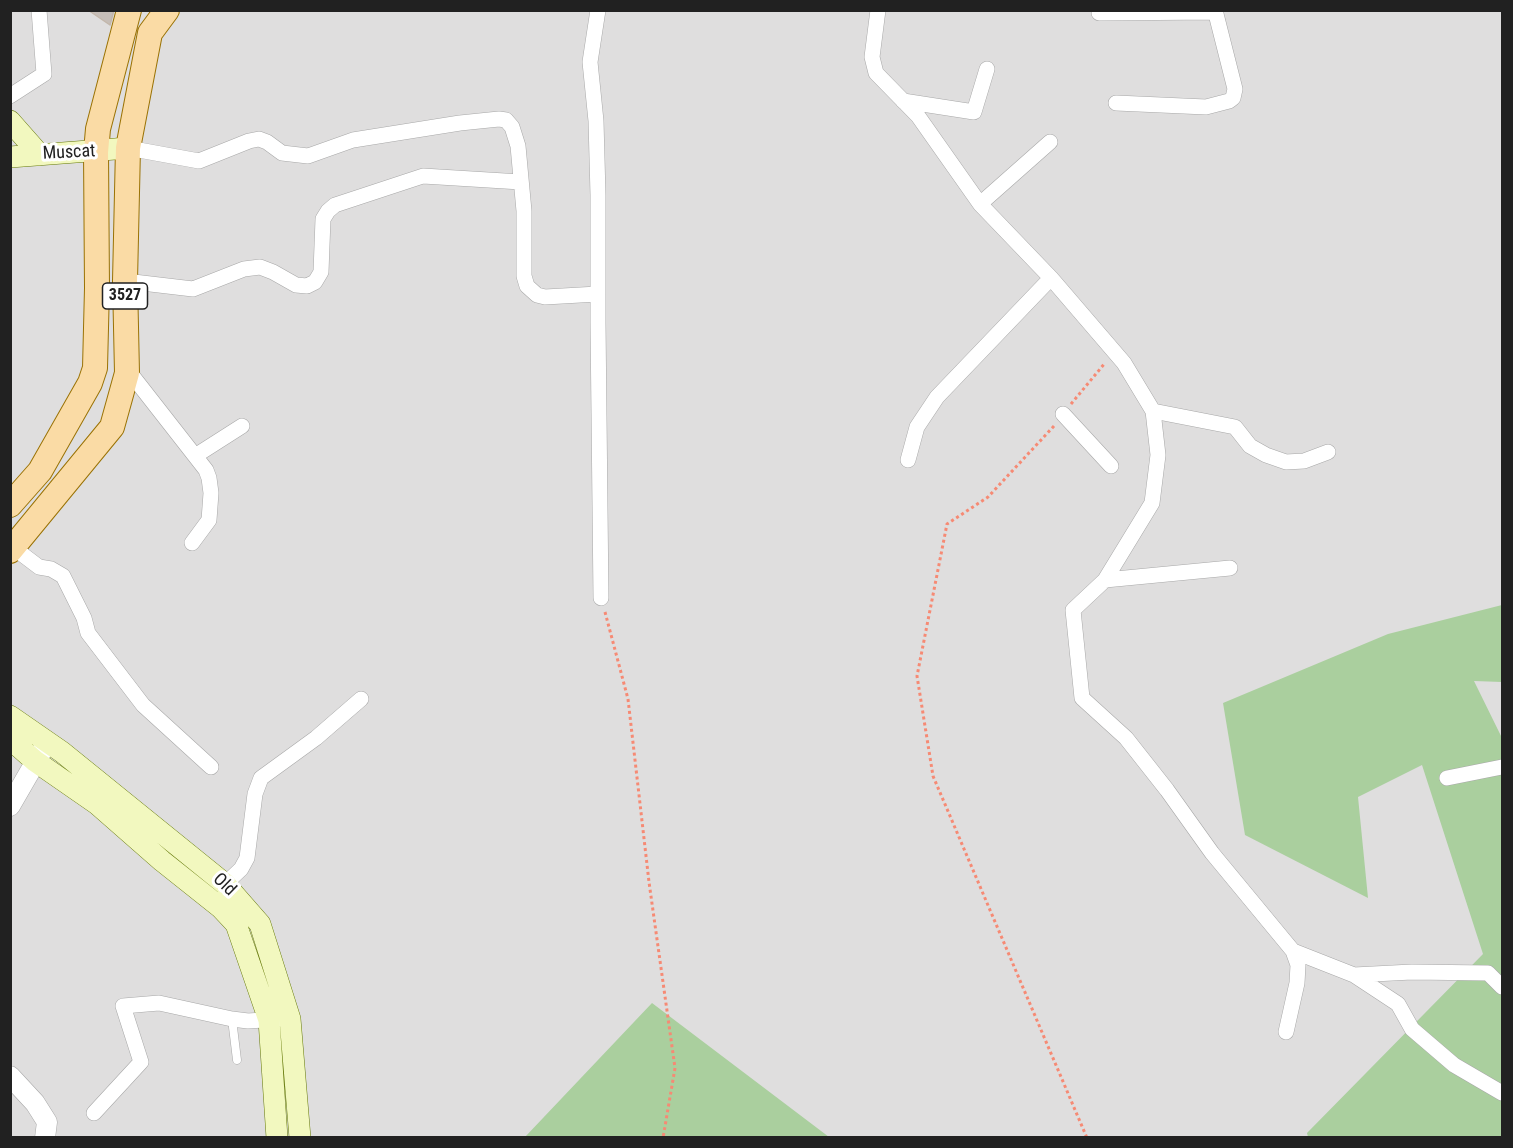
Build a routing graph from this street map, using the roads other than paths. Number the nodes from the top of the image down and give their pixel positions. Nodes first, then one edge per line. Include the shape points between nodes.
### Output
1 (39, 10) edge
2 (129, 10) edge
3 (167, 10) edge
4 (598, 10) edge
5 (878, 10) edge
6 (1215, 11) edge
7 (1099, 13) dead end
8 (987, 69) dead end
9 (10, 96) edge
10 (903, 101) junction
11 (1116, 103) dead end
12 (10, 121) edge
13 (1050, 142) dead end
14 (128, 148) junction
15 (96, 152) junction
16 (40, 155) junction
17 (10, 158) edge
18 (521, 182) junction
19 (980, 204) junction
20 (1051, 278) junction
21 (125, 281) junction
22 (598, 294) junction
23 (127, 369) junction
24 (1152, 411) junction
25 (1063, 414) road end
26 (242, 426) dead end
27 (1328, 452) dead end
28 (195, 456) junction
29 (908, 460) dead end
30 (1111, 466) dead end
31 (10, 505) edge
32 (192, 543) dead end
33 (12, 548) edge
34 (1230, 568) dead end
35 (1106, 580) junction
36 (601, 598) road end
37 (361, 699) dead end
38 (10, 716) edge
39 (10, 739) edge
40 (47, 742) junction
41 (35, 761) junction
42 (211, 767) dead end
43 (1503, 767) edge
44 (1447, 778) dead end
45 (10, 806) edge
46 (225, 884) junction
47 (1293, 951) junction
48 (1354, 975) junction
49 (1503, 987) edge
50 (232, 1019) junction
51 (280, 1019) junction
52 (1286, 1032) dead end
53 (237, 1060) dead end
54 (10, 1076) edge
55 (1503, 1093) edge
56 (94, 1113) dead end
57 (45, 1137) edge
58 (277, 1137) edge
59 (300, 1137) edge

1 - 9 street via 44,74
2 - 15 main road, 3527 via 98,129
3 - 14 main road, 3527 via 150,33
4 - 22 street via 590,62 596,121
5 - 10 street via 873,66 881,80
6 - 7 street
6 - 11 street via 1235,89 1229,102 1206,107
8 - 10 street via 974,112
10 - 19 street via 918,116
12 - 16 main road
13 - 19 street
14 - 15 main road, Muscat
14 - 18 street via 199,161 259,139 282,153 308,156 353,140 501,119 511,125 518,146
14 - 21 main road, 3527
15 - 16 main road, Muscat
15 - 31 main road, 3527 via 95,368 40,471
16 - 17 main road, Muscat
18 - 21 street via 423,176 335,205 323,219 321,272 307,286 296,285 260,267 244,269 193,289
18 - 22 street via 524,276 530,290 545,297
19 - 20 street
20 - 24 street via 1124,363
20 - 29 street via 937,397 917,427
21 - 23 main road, 3527
22 - 36 street
23 - 28 street
23 - 33 main road, 3527 via 112,427
24 - 27 street via 1235,427 1250,446 1286,462 1304,461
24 - 35 street via 1158,455 1152,503
25 - 30 street
26 - 28 street
28 - 32 street via 206,470 212,493 209,520
33 - 42 street via 39,567 51,568 63,576 88,633 143,705
34 - 35 street
35 - 47 street via 1073,610 1082,698 1126,738 1212,853
37 - 46 street via 261,778 255,794 247,858
38 - 40 main road, Old
39 - 41 main road, Old
40 - 41 street
40 - 46 main road, Old
41 - 45 street
41 - 51 main road, Old via 97,804 229,915
43 - 44 street
46 - 51 main road, Old via 260,924
47 - 48 street
47 - 52 street via 1298,965 1297,983
48 - 49 street via 1488,973
48 - 55 street via 1398,1004 1412,1029 1454,1065
50 - 51 street
50 - 53 lane
50 - 56 street via 159,1003 123,1006 141,1062
51 - 58 main road, Old
51 - 59 main road, Old
54 - 57 street via 47,1122

